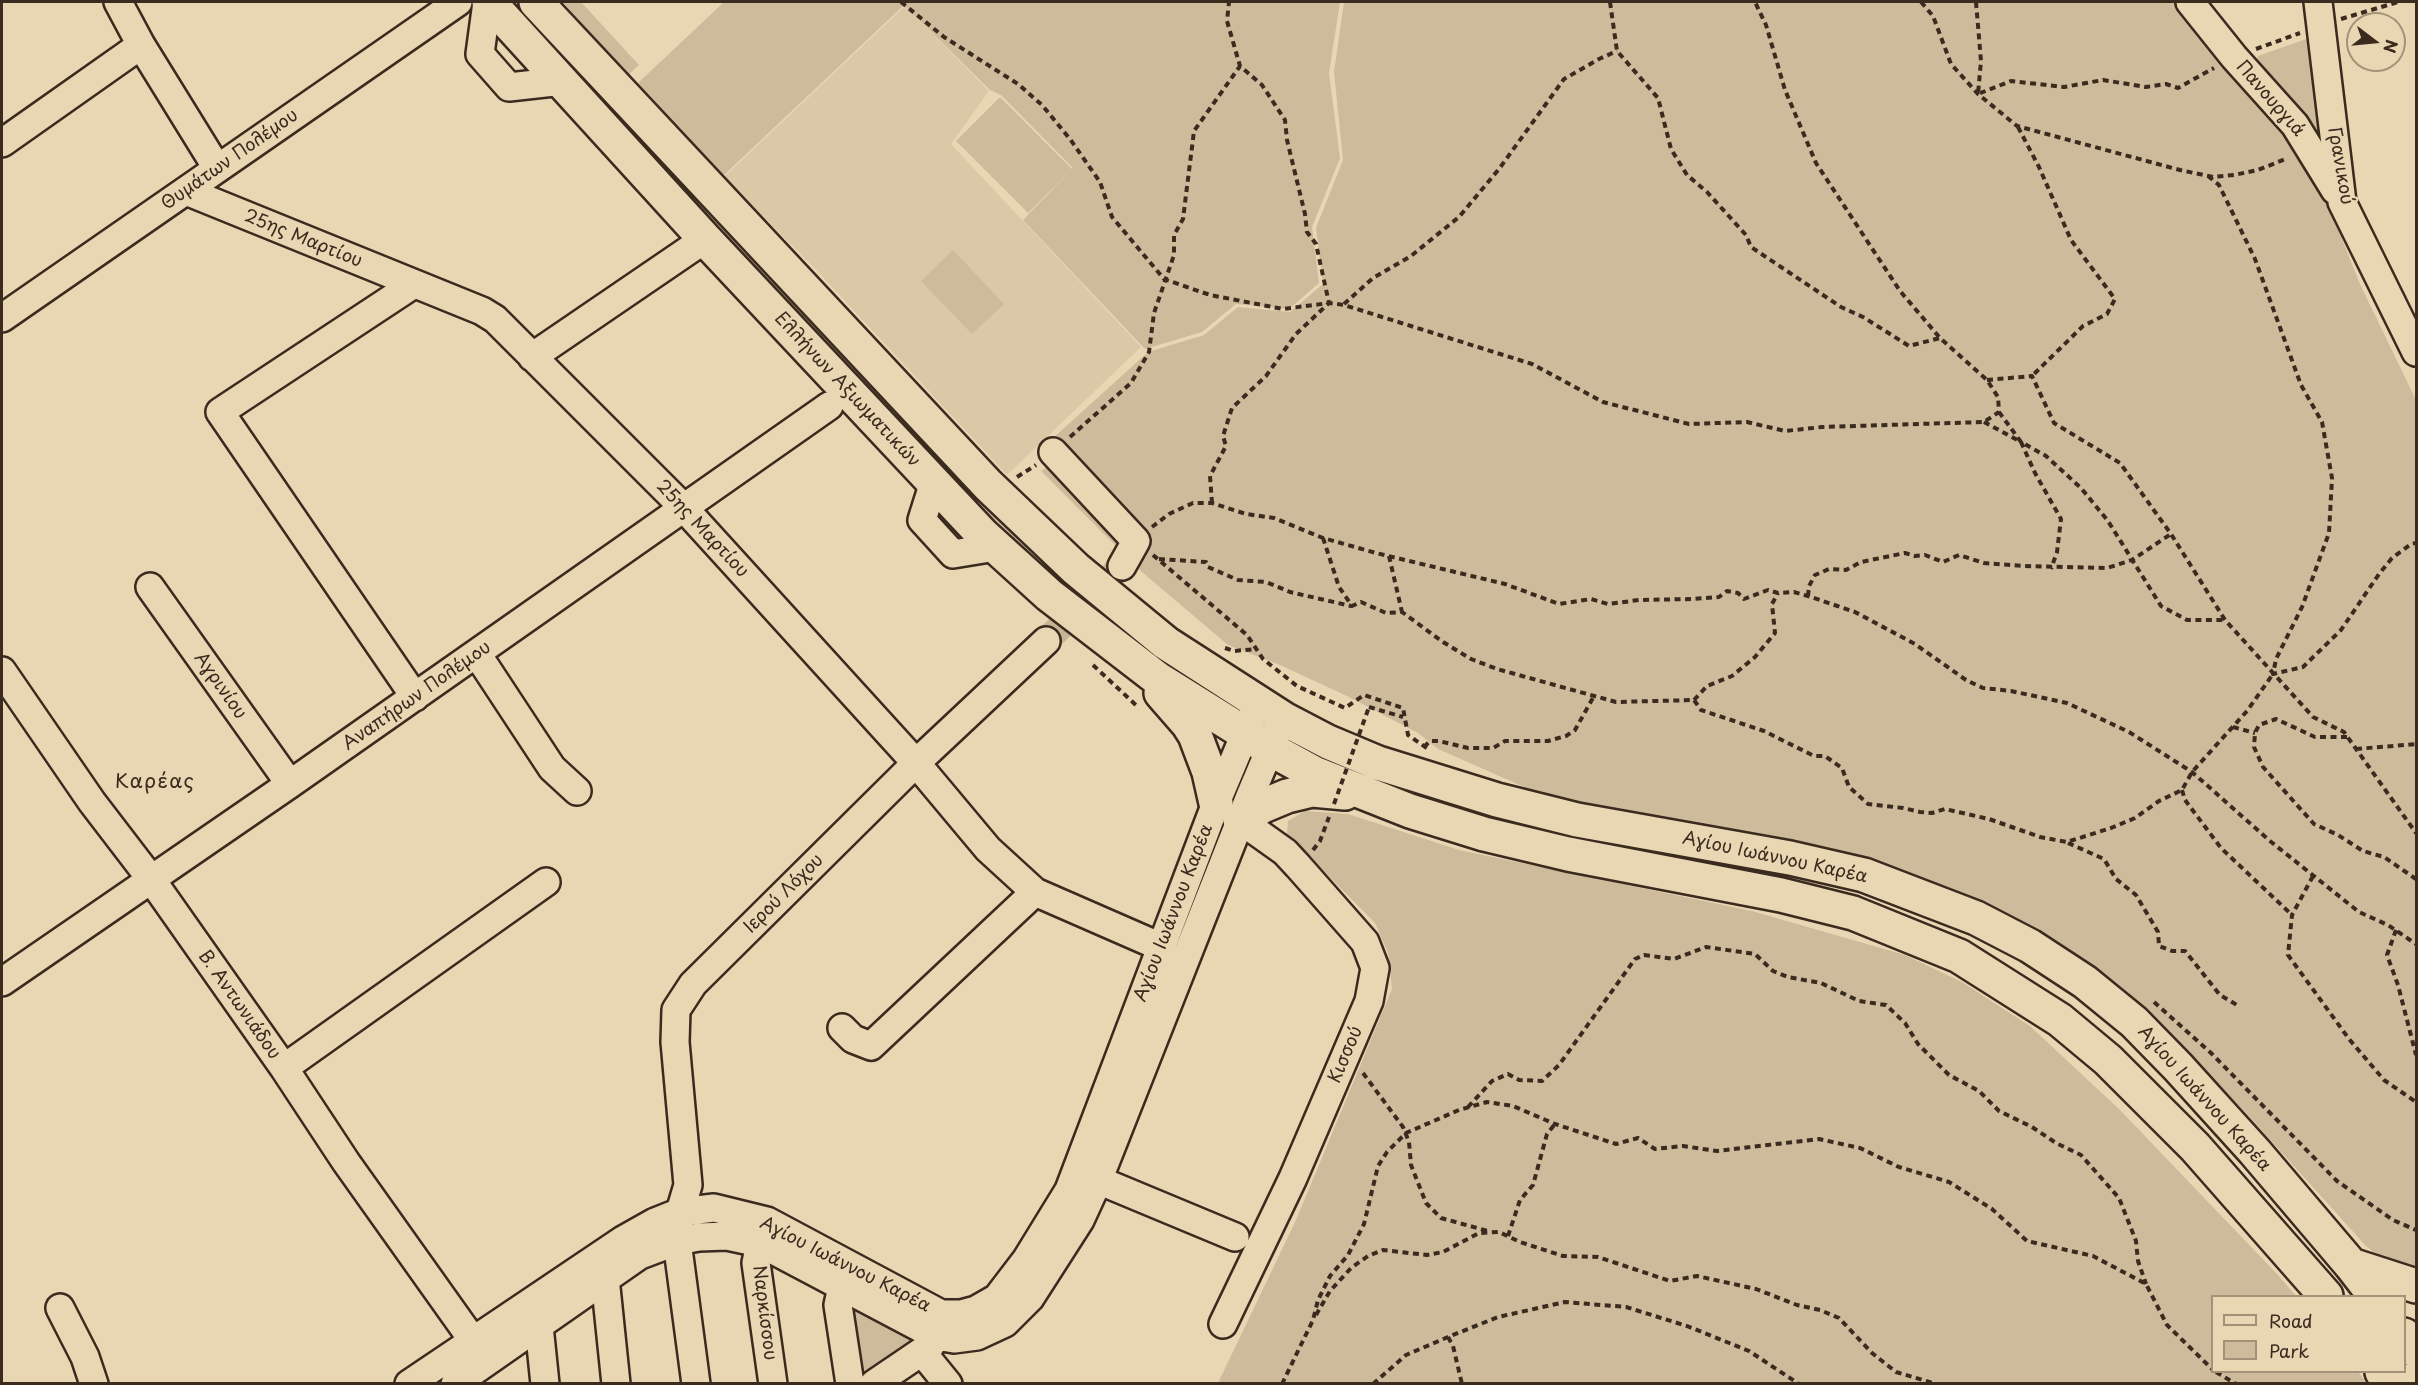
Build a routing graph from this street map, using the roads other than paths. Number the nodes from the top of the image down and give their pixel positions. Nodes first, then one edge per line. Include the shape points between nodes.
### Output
1 (118, 2) edge
2 (458, 2) edge
3 (488, 2) edge
4 (536, 2) edge
5 (2190, 2) edge
6 (2318, 2) edge
7 (141, 45) junction
8 (563, 81) junction
9 (2, 143) edge
10 (217, 168) junction
11 (186, 191) junction
12 (2342, 202) junction
13 (705, 239) junction
14 (414, 284) junction
15 (2, 318) edge
16 (2411, 325) edge
17 (2416, 352) edge
18 (532, 357) junction
19 (829, 406) dead end
20 (1053, 452) road end
21 (683, 507) junction
22 (1122, 566) tunnel mouth
23 (150, 587) dead end
24 (1046, 641) tunnel mouth
25 (477, 654) junction
26 (1134, 662) junction
27 (2, 671) edge
28 (415, 697) junction
29 (1271, 711) junction
30 (1257, 742) junction
31 (916, 763) junction
32 (290, 784) junction
33 (577, 791) dead end
34 (1349, 799) junction
35 (1228, 812) junction
36 (151, 879) junction
37 (546, 882) dead end
38 (1035, 892) junction
39 (1161, 948) junction
40 (2, 982) edge
41 (842, 1028) dead end
42 (284, 1068) junction
43 (1098, 1180) junction
44 (680, 1212) junction
45 (1235, 1237) dead end
46 (677, 1241) junction
47 (760, 1244) junction
48 (2351, 1265) junction
49 (605, 1278) junction
50 (2416, 1286) edge
51 (842, 1287) junction
52 (2325, 1295) edge
53 (2374, 1295) edge
54 (60, 1308) dead end
55 (1223, 1324) dead end
56 (539, 1326) junction
57 (933, 1334) junction
58 (2412, 1349) edge
59 (481, 1351) junction
60 (2406, 1366) edge
61 (94, 1383) edge
62 (409, 1383) edge
63 (455, 1383) edge
64 (545, 1383) edge
65 (616, 1383) edge
66 (696, 1383) edge
67 (773, 1383) edge
68 (850, 1383) edge
69 (874, 1383) edge
70 (948, 1383) edge

1 - 7 street
2 - 10 street, Θυµάτων Πολέµου
3 - 8 main road, Ελλήνων Αξιωματικών
3 - 8 street via 480,54 509,87
4 - 29 main road via 988,485 1076,569 1157,635
5 - 12 street, Πανουργιά via 2295,125
6 - 12 street, Γρανικού
7 - 9 street
7 - 10 street
8 - 13 main road, Ελλήνων Αξιωματικών
10 - 11 street, Θυµάτων Πολέµου
11 - 14 street, 25ης Μαρτίου
11 - 15 street, Θυµάτων Πολέµου
12 - 16 street, Γρανικού
13 - 18 street
13 - 26 main road, Ελλήνων Αξιωματικών via 996,547 1049,596
14 - 18 street, 25ης Μαρτίου via 489,315
14 - 28 street via 220,412
16 - 17 street, Γρανικού
18 - 21 street, 25ης Μαρτίου
19 - 21 street, Αναπήρων Πολέμου
20 - 22 street via 1136,541
21 - 25 street, Αναπήρων Πολέμου
21 - 31 street, 25ης Μαρτίου
23 - 32 street, Αγρινίου
24 - 31 street, Ιερού Λόχου
25 - 28 street, Αναπήρων Πολέμου
25 - 33 street via 552,768
26 - 30 main road, Ελλήνων Αξιωματικών
26 - 35 main road via 1188,724
27 - 36 street, Β. Αντωνιάδου via 92,802
28 - 32 street, Αναπήρων Πολέμου
29 - 30 street, Αγίου Ιωάννου Καρέα
29 - 48 main road, Αγίου Ιωάννου Καρέα via 1378,763 1497,800 1577,820 1864,875 1976,918 2030,946 2085,982 2134,1022
30 - 34 main road, Αγίου Ιωάννου Καρέα via 1314,773
30 - 35 street, Αγίου Ιωάννου Καρέα
31 - 38 street, 25ης Μαρτίου via 988,849
31 - 44 street, Ιερού Λόχου via 693,984 676,1010 675,1042 688,1185
32 - 36 street, Αναπήρων Πολέμου
34 - 35 main road via 1312,790 1263,806
34 - 52 main road, Αγίου Ιωάννου Καρέα via 1557,852 1781,895 1853,913 1959,956 2060,1020 2108,1060 2195,1147
35 - 39 street, Αγίου Ιωάννου Καρέα
35 - 43 street, Αγίου Ιωάννου Καρέα
35 - 55 street, Κισσού via 1286,852 1365,942 1375,968 1369,1001 1293,1178
36 - 40 street, Αναπήρων Πολέμου
36 - 42 street, Β. Αντωνιάδου
37 - 42 street
38 - 39 street, 25ης Μαρτίου
38 - 41 street via 871,1046 865,1046
39 - 57 street, Αγίου Ιωάννου Καρέα via 1069,1190 1026,1260 997,1298 961,1314
42 - 59 street, Β. Αντωνιάδου
43 - 45 street
43 - 57 street, Αγίου Ιωάννου Καρέα via 1080,1220 1030,1298 1005,1323 977,1336 954,1339
44 - 46 street, Ιερού Λόχου
44 - 57 street, Αγίου Ιωάννου Καρέα via 714,1208 767,1221
44 - 59 street, Αγίου Ιωάννου Καρέα via 623,1240
46 - 47 street, Αγίου Ιωάννου Καρέα via 727,1236
46 - 49 street, Αγίου Ιωάννου Καρέα via 640,1255
46 - 66 street, Ιερού Λόχου
47 - 51 street, Αγίου Ιωάννου Καρέα
47 - 67 street, Ναρκίσσου via 756,1263
48 - 50 main road
48 - 53 main road, Αγίου Ιωάννου Καρέα
49 - 56 street, Αγίου Ιωάννου Καρέα
49 - 65 street
51 - 57 street, Αγίου Ιωάννου Καρέα
51 - 68 street via 838,1305
54 - 61 street
56 - 59 street, Αγίου Ιωάννου Καρέα
56 - 64 street
57 - 69 street
57 - 70 street
58 - 60 street
59 - 62 street, Αγίου Ιωάννου Καρέα
59 - 63 street, Αγίου Ιωάννου Καρέα

